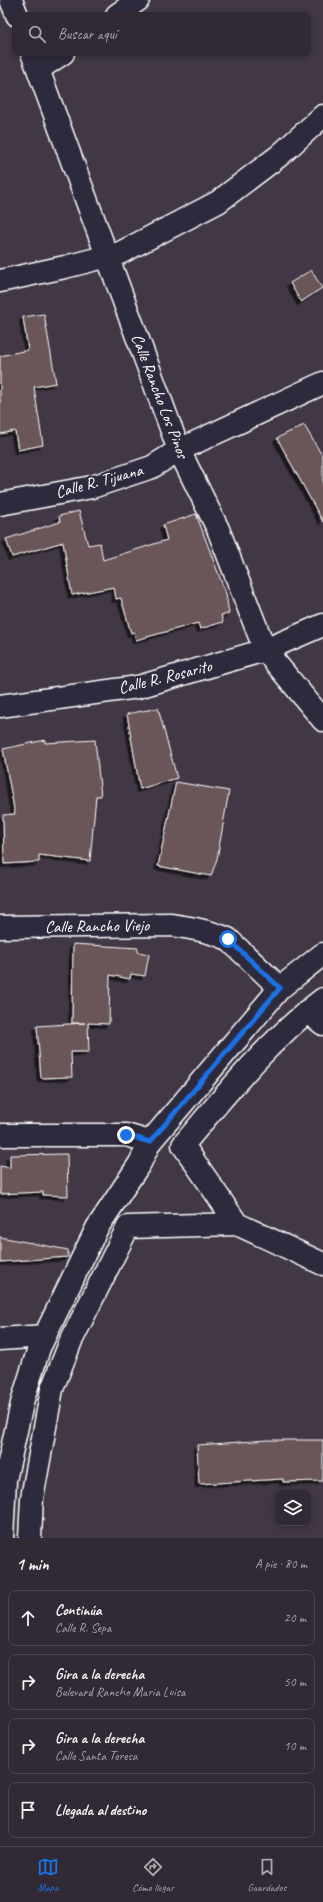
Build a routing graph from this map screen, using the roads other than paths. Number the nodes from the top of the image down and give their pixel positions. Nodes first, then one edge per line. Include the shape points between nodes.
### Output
1 (11, 0) edge
2 (138, 0) edge
3 (16, 12) edge
4 (121, 12) edge
5 (52, 56) edge
6 (35, 61) edge
7 (323, 116) edge
8 (106, 256) junction
9 (0, 281) edge
10 (323, 383) edge
11 (179, 450) junction
12 (0, 504) edge
13 (323, 625) edge
14 (265, 650) junction
15 (0, 706) edge
16 (323, 720) edge
17 (0, 927) edge
18 (323, 954) edge
19 (280, 988) junction
20 (318, 1012) edge
21 (0, 1135) edge
22 (150, 1142) junction
23 (237, 1224) junction
24 (323, 1264) edge
25 (45, 1336) junction
26 (0, 1339) edge
27 (2, 1538) edge
28 (30, 1538) edge

1 - 3 street
2 - 4 street
5 - 6 street
6 - 8 street, Calle Rancho Los Pinos
7 - 8 street via 280,155 218,202 120,253
8 - 9 street
8 - 11 street, Calle Rancho Los Pinos
10 - 11 street, Calle R. Tijuana
11 - 12 street, Calle R. Tijuana via 152,467 92,487
11 - 14 street, Calle Rancho Los Pinos via 218,529
13 - 14 street, Calle R. Rosarito
14 - 15 street, Calle R. Rosarito via 138,687
14 - 16 street, Calle Rancho Los Pinos
17 - 19 street, Calle Rancho Viejo via 172,925 218,934 228,939
18 - 19 street
19 - 22 street
20 - 23 street via 238,1079 183,1145
21 - 22 street via 126,1135
22 - 25 street via 140,1163 97,1228
23 - 24 street
23 - 28 street via 128,1227 71,1341 52,1389 32,1498
25 - 26 street
25 - 27 street via 23,1399 5,1480

